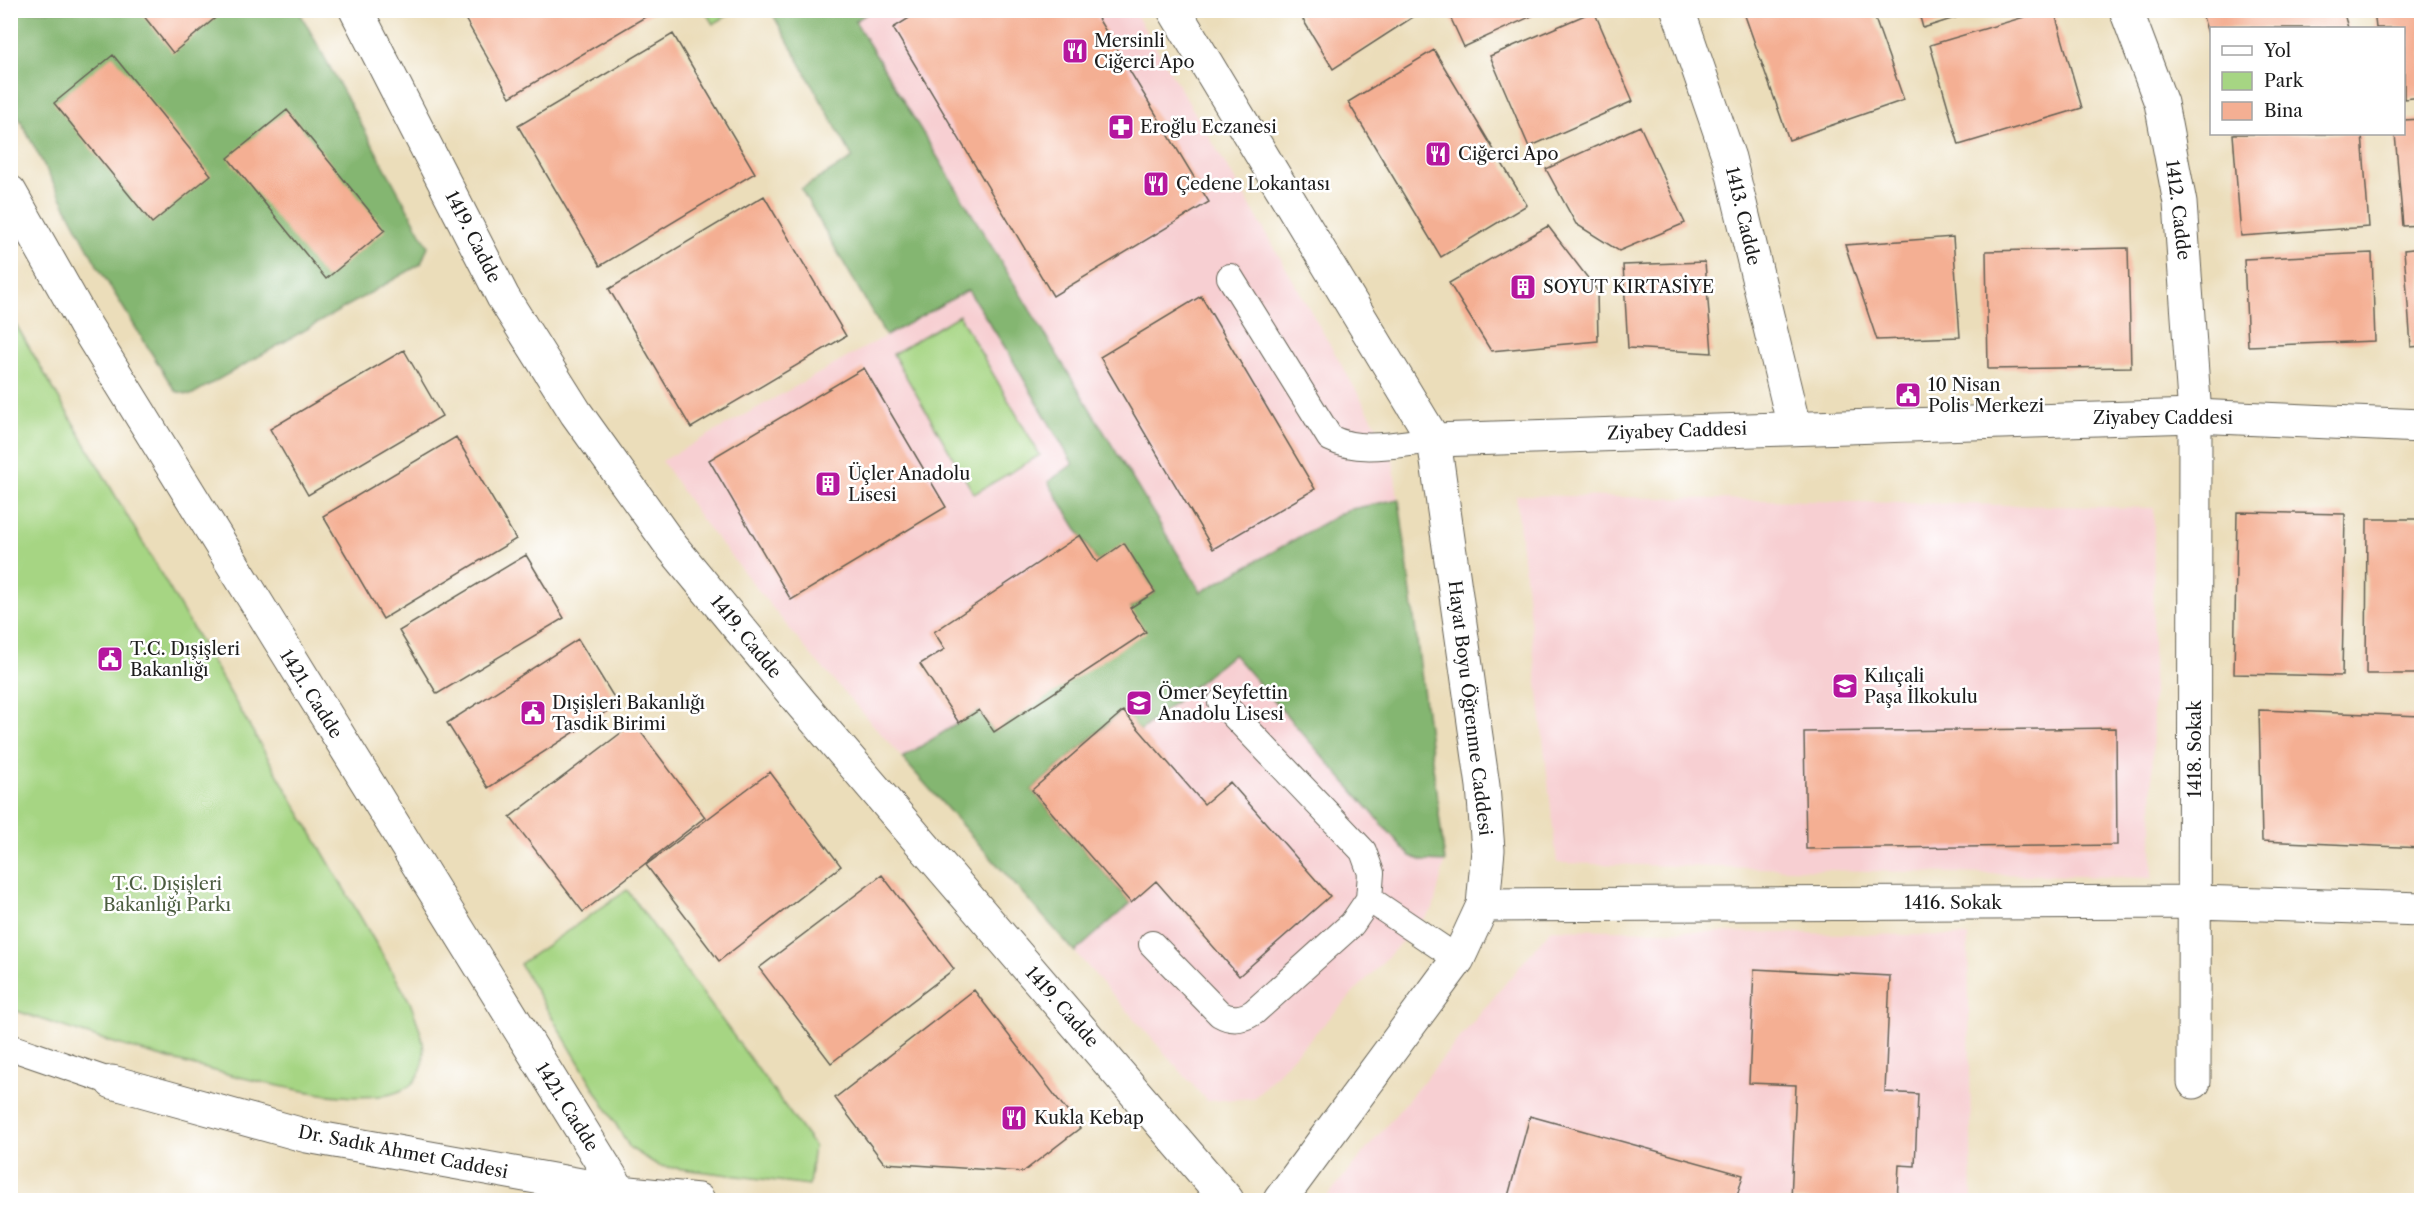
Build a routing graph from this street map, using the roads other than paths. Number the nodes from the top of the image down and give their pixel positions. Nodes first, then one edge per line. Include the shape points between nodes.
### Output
1 (356, 10) edge
2 (1174, 10) edge
3 (1677, 10) edge
4 (2126, 10) edge
5 (10, 192) edge
6 (1230, 277) dead end
7 (2195, 416) junction
8 (2421, 426) edge
9 (1794, 427) junction
10 (1434, 440) junction
11 (1221, 702) dead end
12 (1369, 899) junction
13 (2194, 902) junction
14 (1484, 906) junction
15 (2421, 909) edge
16 (1152, 944) dead end
17 (1458, 959) junction
18 (10, 1047) edge
19 (112, 1082) joint
20 (2194, 1082) dead end
21 (620, 1192) junction
22 (698, 1200) edge
23 (1227, 1200) edge
24 (1280, 1200) edge

1 - 23 street, 1419. Cadde via 503,297 576,413 672,547
2 - 10 street
3 - 9 street, 1413. Cadde via 1729,158
4 - 7 street, 1412. Cadde via 2161,103 2180,203
5 - 21 street, 1421. Cadde via 89,333
6 - 10 lane via 1330,438 1359,447
7 - 8 street, Ziyabey Caddesi
7 - 9 street, Ziyabey Caddesi
7 - 13 street, 1418. Sokak
9 - 10 street, Ziyabey Caddesi
10 - 14 street, Hayat Boyu Öğrenme Caddesi via 1484,786 1488,850
11 - 12 lane via 1363,851 1371,873
12 - 16 lane via 1352,924 1254,1012 1239,1018 1220,1014
12 - 17 lane
13 - 14 street, 1416. Sokak
13 - 15 street, 1416. Sokak
13 - 20 street, 1418. Sokak
14 - 17 street, Hayat Boyu Öğrenme Caddesi
17 - 24 street, Hayat Boyu Öğrenme Caddesi
18 - 19 lane
19 - 21 street, Dr. Sadık Ahmet Caddesi via 307,1136
21 - 22 street, Dr. Sadık Ahmet Caddesi

